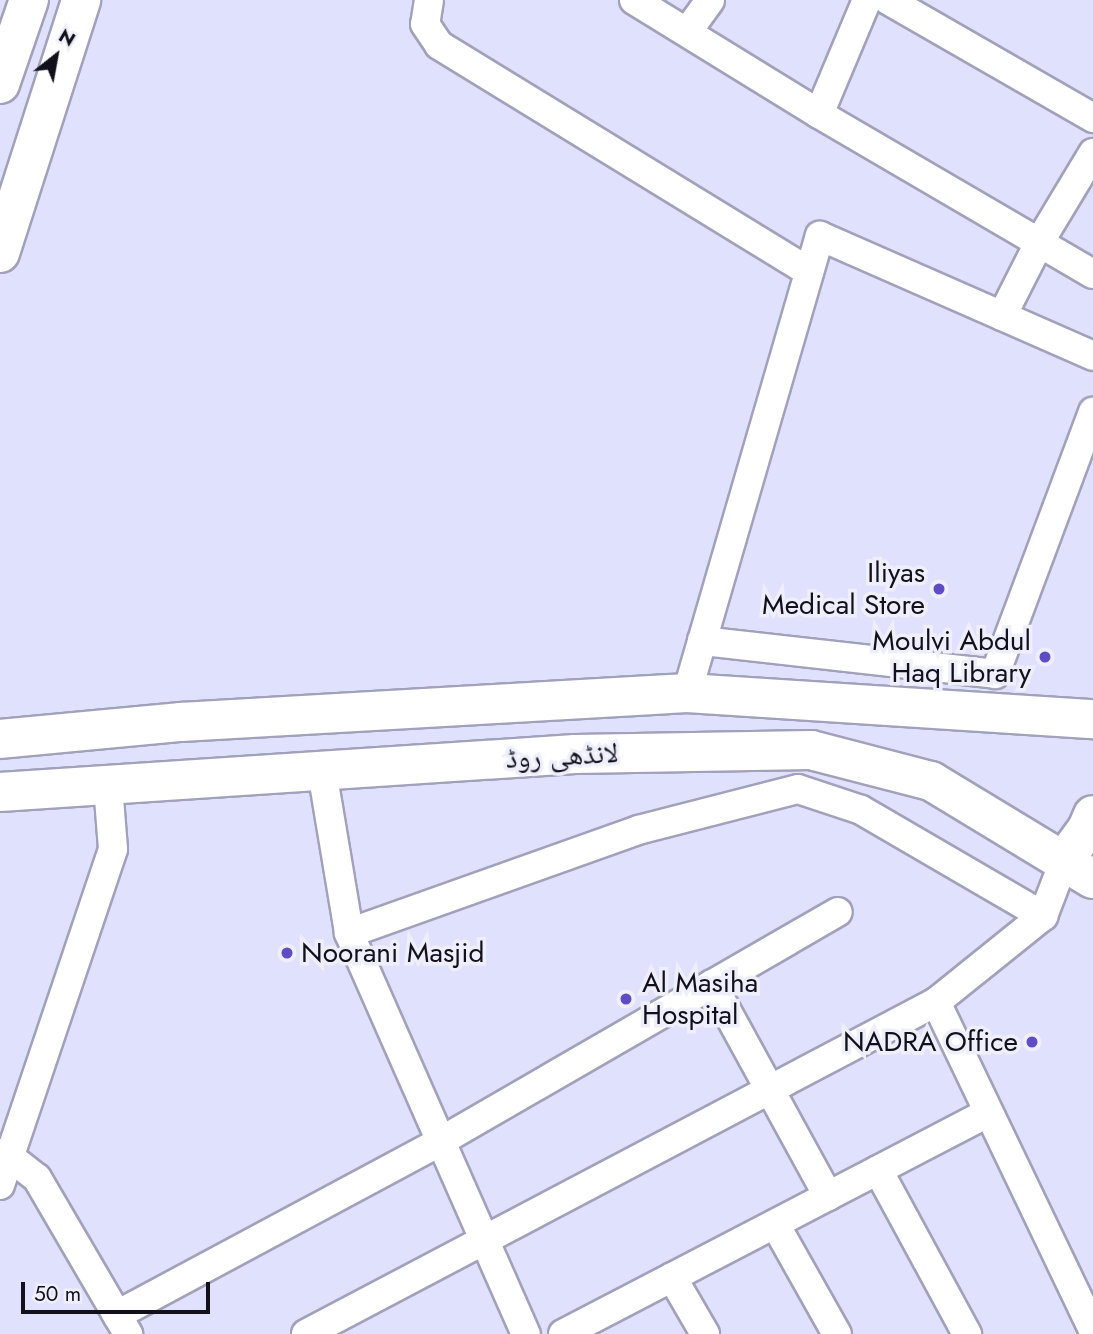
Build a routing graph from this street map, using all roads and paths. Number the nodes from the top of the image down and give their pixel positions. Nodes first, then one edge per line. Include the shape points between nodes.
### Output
1 (29, 0) edge
2 (81, 0) edge
3 (429, 0) edge
4 (634, 0) edge
5 (709, 0) edge
6 (867, 0) edge
7 (888, 0) edge
8 (687, 32) junction
9 (0, 84) edge
10 (819, 114) junction
11 (1093, 118) edge
12 (1093, 153) edge
13 (1040, 241) junction
14 (0, 253) edge
15 (809, 272) junction
16 (1093, 274) edge
17 (1002, 316) junction
18 (1093, 356) edge
19 (1093, 412) edge
20 (702, 641) junction
21 (687, 693) junction
22 (1093, 719) edge
23 (0, 739) edge
24 (322, 771) junction
25 (108, 785) junction
26 (0, 792) edge
27 (1093, 815) edge
28 (1079, 869) edge
29 (838, 912) dead end
30 (1043, 916) junction
31 (349, 933) junction
32 (712, 984) junction
33 (936, 1002) junction
34 (769, 1091) junction
35 (987, 1113) junction
36 (440, 1141) junction
37 (5, 1155) edge
38 (878, 1170) junction
39 (0, 1185) edge
40 (828, 1196) junction
41 (775, 1224) junction
42 (485, 1240) junction
43 (672, 1277) junction
44 (123, 1325) edge
45 (1093, 1329) edge
46 (306, 1334) edge
47 (526, 1334) edge
48 (564, 1334) edge
49 (705, 1334) edge
50 (837, 1334) edge
51 (967, 1334) edge

1 - 9 main road
2 - 14 main road
3 - 15 street via 425,24 439,45
4 - 8 street
5 - 8 street
6 - 10 street
7 - 11 street
8 - 10 street
10 - 13 street
12 - 13 street
13 - 16 street
13 - 17 street
15 - 17 street via 820,236
15 - 20 street
17 - 18 street
19 - 20 street via 995,674
20 - 21 street
21 - 22 main road, لانڈھی روڈ
21 - 23 main road, لانڈھی روڈ via 181,722
24 - 25 main road, لانڈھی روڈ
24 - 28 main road, لانڈھی روڈ via 575,754 811,750 931,781
24 - 31 street
25 - 26 main road, لانڈھی روڈ
25 - 37 street via 113,849
27 - 28 main road
28 - 30 street
29 - 32 street
30 - 31 street via 861,810 798,789 638,830
30 - 33 street
31 - 36 street
32 - 34 street
32 - 36 street
33 - 34 street
33 - 35 street
34 - 40 street
34 - 42 street
35 - 38 street
35 - 45 street
36 - 42 street
36 - 44 street
37 - 39 street
37 - 44 street via 37,1178
38 - 40 street
38 - 51 street
40 - 41 street
41 - 43 street
41 - 50 street
42 - 46 street
42 - 47 street
43 - 48 street
43 - 49 street

